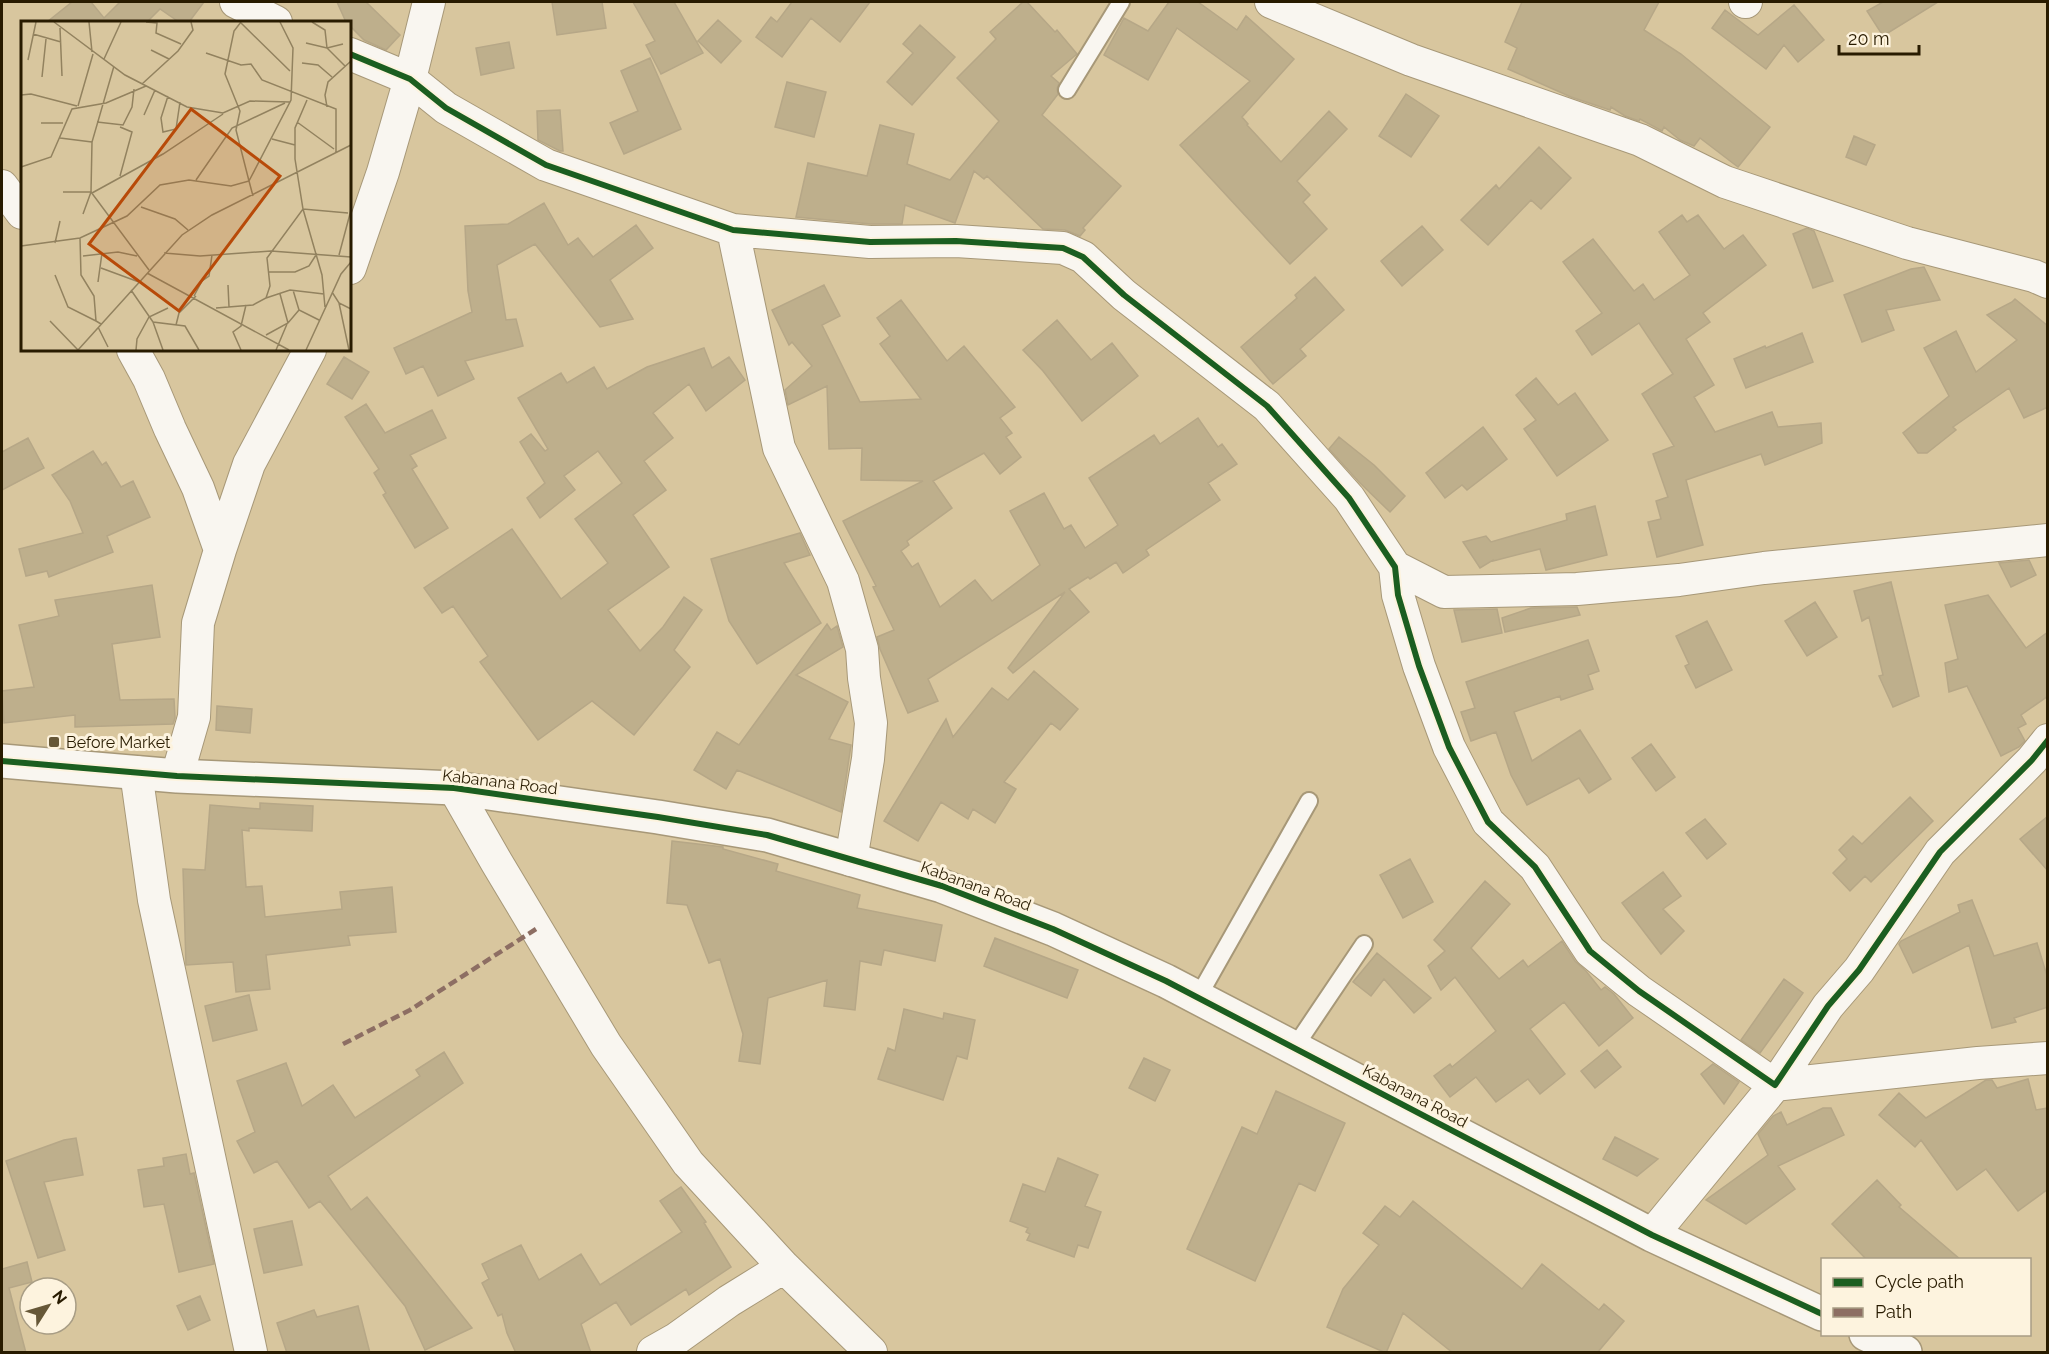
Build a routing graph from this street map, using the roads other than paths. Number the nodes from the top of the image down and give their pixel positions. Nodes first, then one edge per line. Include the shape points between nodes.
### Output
1 (236, 2) edge
2 (429, 2) edge
3 (1121, 2) edge
4 (1271, 2) edge
5 (274, 21) edge
6 (351, 54) edge
7 (410, 79) junction
8 (1067, 90) dead end
9 (2, 186) edge
10 (21, 212) edge
11 (733, 230) junction
12 (351, 265) edge
13 (2048, 282) edge
14 (134, 351) edge
15 (309, 351) edge
16 (2048, 540) edge
17 (220, 550) junction
18 (1395, 567) junction
19 (2048, 740) edge
20 (2, 761) edge
21 (136, 772) junction
22 (177, 776) junction
23 (454, 788) junction
24 (1309, 801) dead end
25 (851, 860) junction
26 (1364, 944) dead end
27 (1198, 998) junction
28 (1294, 1048) junction
29 (2048, 1058) edge
30 (1775, 1085) junction
31 (1652, 1235) junction
32 (784, 1267) junction
33 (1821, 1314) edge
34 (1868, 1336) edge
35 (251, 1353) edge
36 (653, 1353) edge
37 (871, 1353) edge
38 (1905, 1353) edge

1 - 5 street
2 - 7 street
3 - 8 lane
4 - 13 street via 1410,60 1640,140 1725,182 1907,243
6 - 7 street
7 - 11 street via 446,108 546,165
7 - 12 street
9 - 10 street
11 - 18 street via 870,242 956,241 1063,248 1083,257 1124,295 1267,406 1349,498
11 - 25 street via 779,448 843,581 862,649 871,723
14 - 17 street via 198,488
15 - 17 street via 249,464
16 - 18 street via 1577,589 1444,592
17 - 22 street via 198,623 194,717
18 - 30 street via 1398,595 1419,666 1449,747 1488,822 1535,867 1590,951 1639,991
19 - 30 street via 1940,852 1859,970 1827,1006
20 - 21 street, Kabanana Road
21 - 22 street, Kabanana Road
21 - 35 street via 154,900
22 - 23 street, Kabanana Road
23 - 25 street, Kabanana Road via 767,835
23 - 32 street via 606,1045 688,1163
24 - 27 lane
25 - 27 street, Kabanana Road via 942,886 1053,928
26 - 28 lane
27 - 28 street, Kabanana Road
28 - 31 street, Kabanana Road
29 - 30 street
30 - 31 street
31 - 33 street, Kabanana Road
32 - 36 street
32 - 37 street
34 - 38 street

